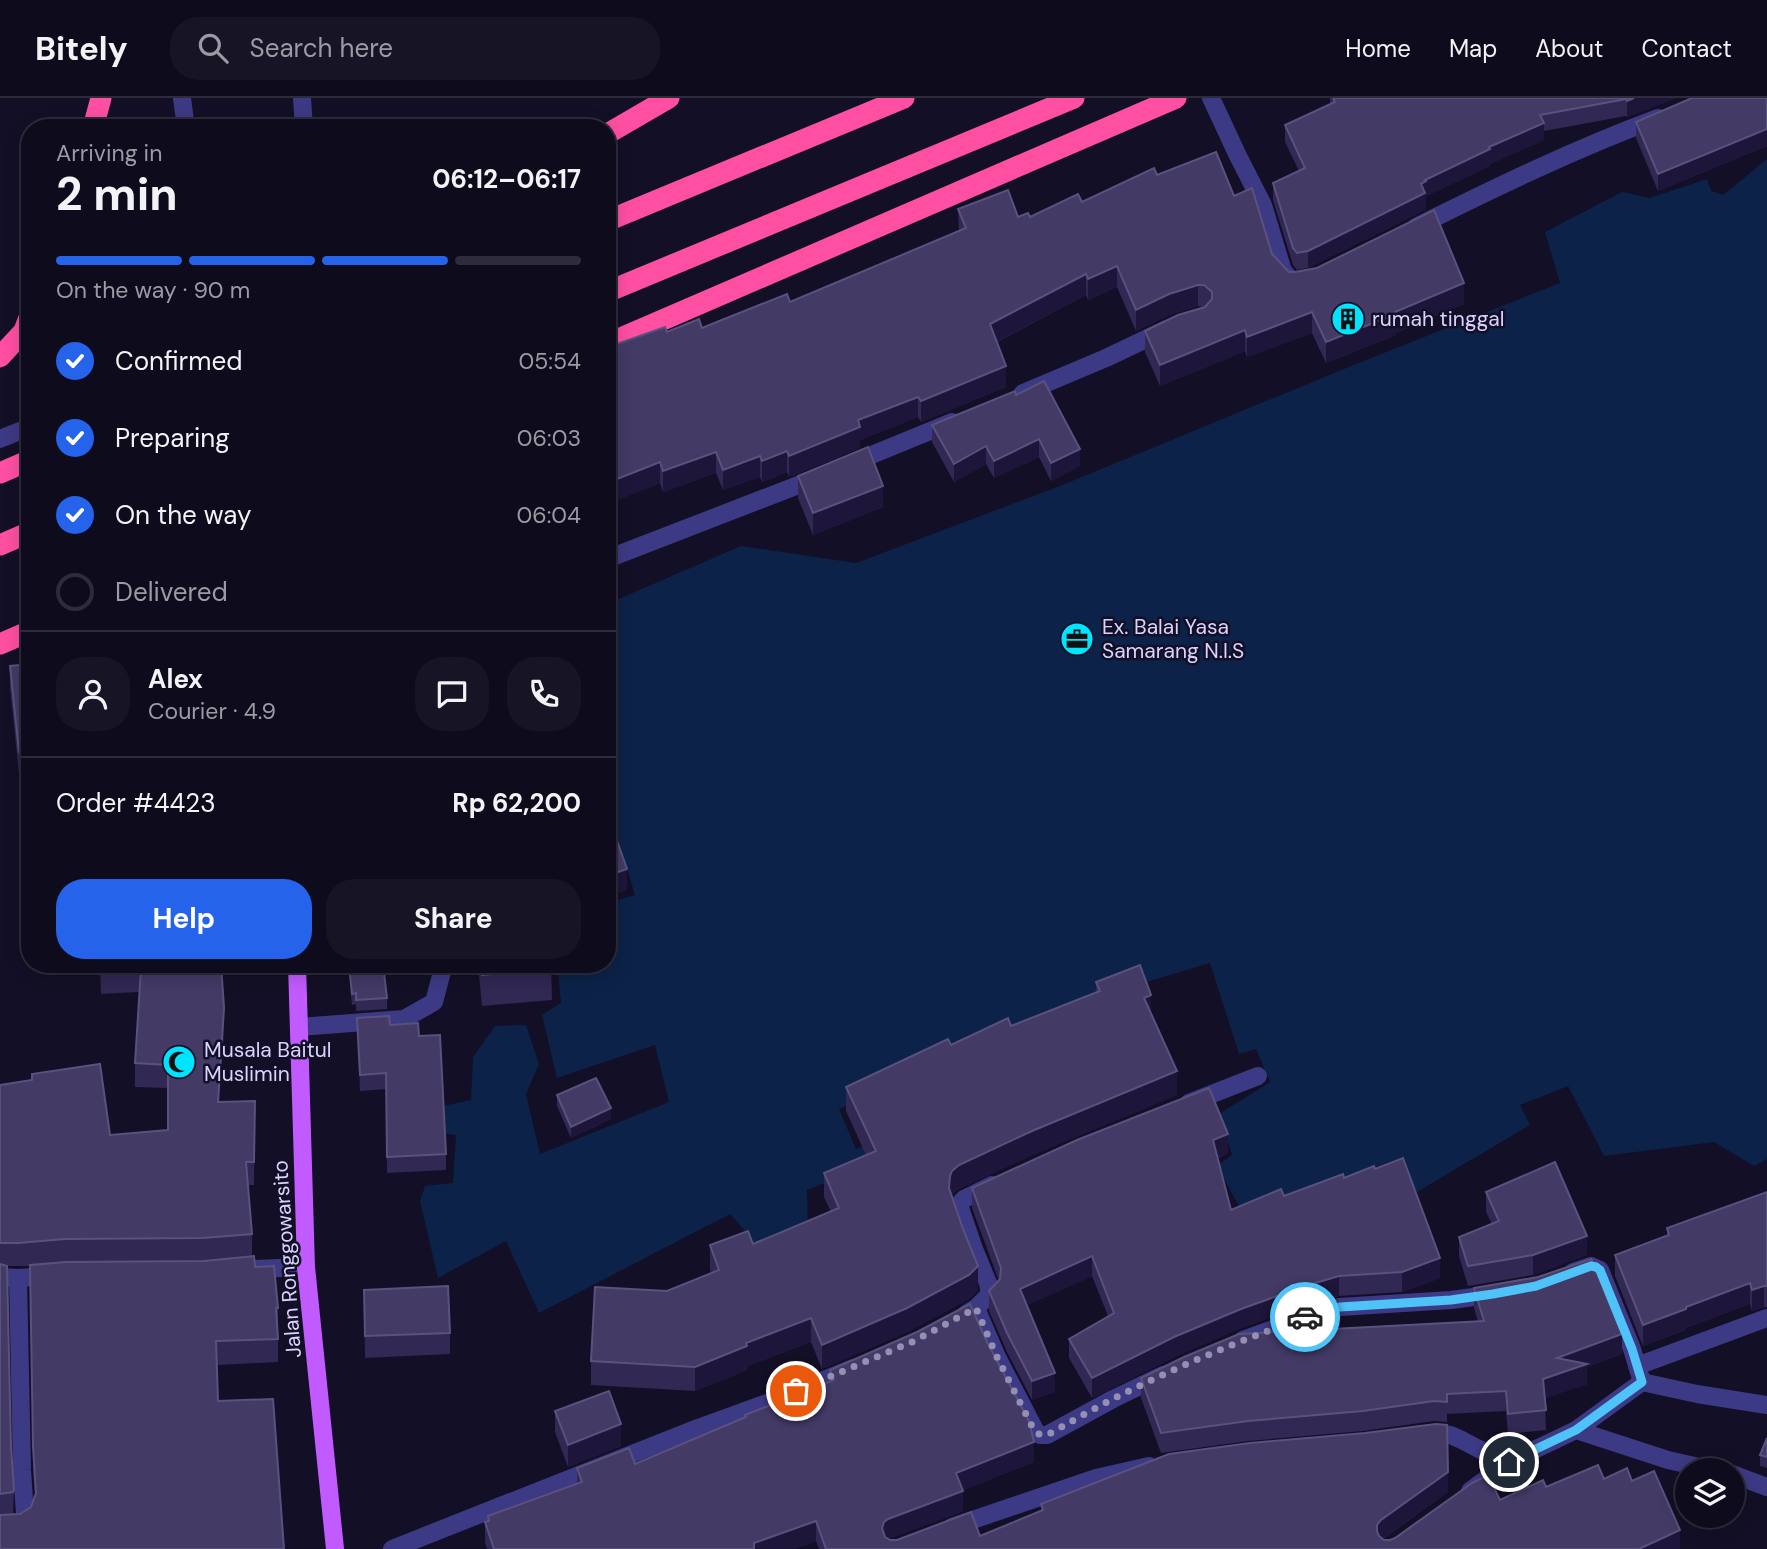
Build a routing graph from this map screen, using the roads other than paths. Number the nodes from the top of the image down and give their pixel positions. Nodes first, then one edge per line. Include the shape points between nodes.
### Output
1 (101, 98) edge
2 (183, 98) edge
3 (302, 98) edge
4 (669, 98) edge
5 (904, 98) edge
6 (1074, 98) edge
7 (1176, 98) edge
8 (1211, 98) edge
9 (1669, 113) edge
10 (95, 119) edge
11 (185, 119) edge
12 (303, 119) edge
13 (616, 129) edge
14 (616, 217) edge
15 (1400, 235) edge
16 (1312, 279) edge
17 (616, 288) edge
18 (1183, 322) edge
19 (21, 334) edge
20 (616, 340) edge
21 (0, 357) edge
22 (1005, 401) edge
23 (970, 415) edge
24 (21, 431) edge
25 (0, 439) edge
26 (21, 464) edge
27 (0, 473) edge
28 (21, 537) edge
29 (0, 545) edge
30 (616, 556) edge
31 (0, 628) edge
32 (21, 630) edge
33 (21, 635) edge
34 (0, 644) edge
35 (297, 973) edge
36 (442, 973) edge
37 (299, 1027) junction
38 (1258, 1076) dead end
39 (1168, 1111) edge
40 (1008, 1177) edge
41 (306, 1267) junction
42 (241, 1270) edge
43 (65, 1275) edge
44 (9, 1278) edge
45 (1558, 1278) edge
46 (1514, 1290) edge
47 (976, 1308) junction
48 (1767, 1318) edge
49 (955, 1319) edge
50 (1223, 1349) edge
51 (864, 1363) edge
52 (1179, 1367) edge
53 (1640, 1374) junction
54 (1767, 1405) edge
55 (1576, 1430) junction
56 (1412, 1435) edge
57 (1509, 1462) junction
58 (1675, 1462) edge
59 (1165, 1464) edge
60 (1745, 1478) edge
61 (1767, 1486) edge
62 (1457, 1500) edge
63 (0, 1528) edge
64 (940, 1532) edge
65 (335, 1549) edge
66 (393, 1549) edge

1 - 10 highway
2 - 11 street
3 - 12 street
4 - 13 highway
5 - 14 highway
6 - 17 highway
7 - 20 highway
8 - 16 street via 1263,205 1283,271 1293,282
9 - 15 street
18 - 22 street
19 - 21 highway
23 - 30 street
24 - 25 street
26 - 27 highway
28 - 29 highway
31 - 32 highway
33 - 34 highway
35 - 37 main road, Jalan Ronggowarsito
36 - 37 street via 434,1002 404,1019
37 - 41 main road, Jalan Ronggowarsito
38 - 39 street
40 - 47 street via 961,1202 990,1288
41 - 42 street
41 - 65 main road, Jalan Ronggowarsito
43 - 44 street
44 - 63 street via 25,1514 19,1526
45 - 53 street via 1591,1266 1600,1270
46 - 50 street via 1451,1300 1340,1307
47 - 49 street
47 - 52 street via 1035,1432 1041,1435
48 - 53 street
51 - 66 street
53 - 54 street via 1697,1394
53 - 55 street
55 - 57 street
55 - 58 street
56 - 57 street via 1454,1435
57 - 62 street
59 - 64 street via 1096,1478
60 - 61 street

